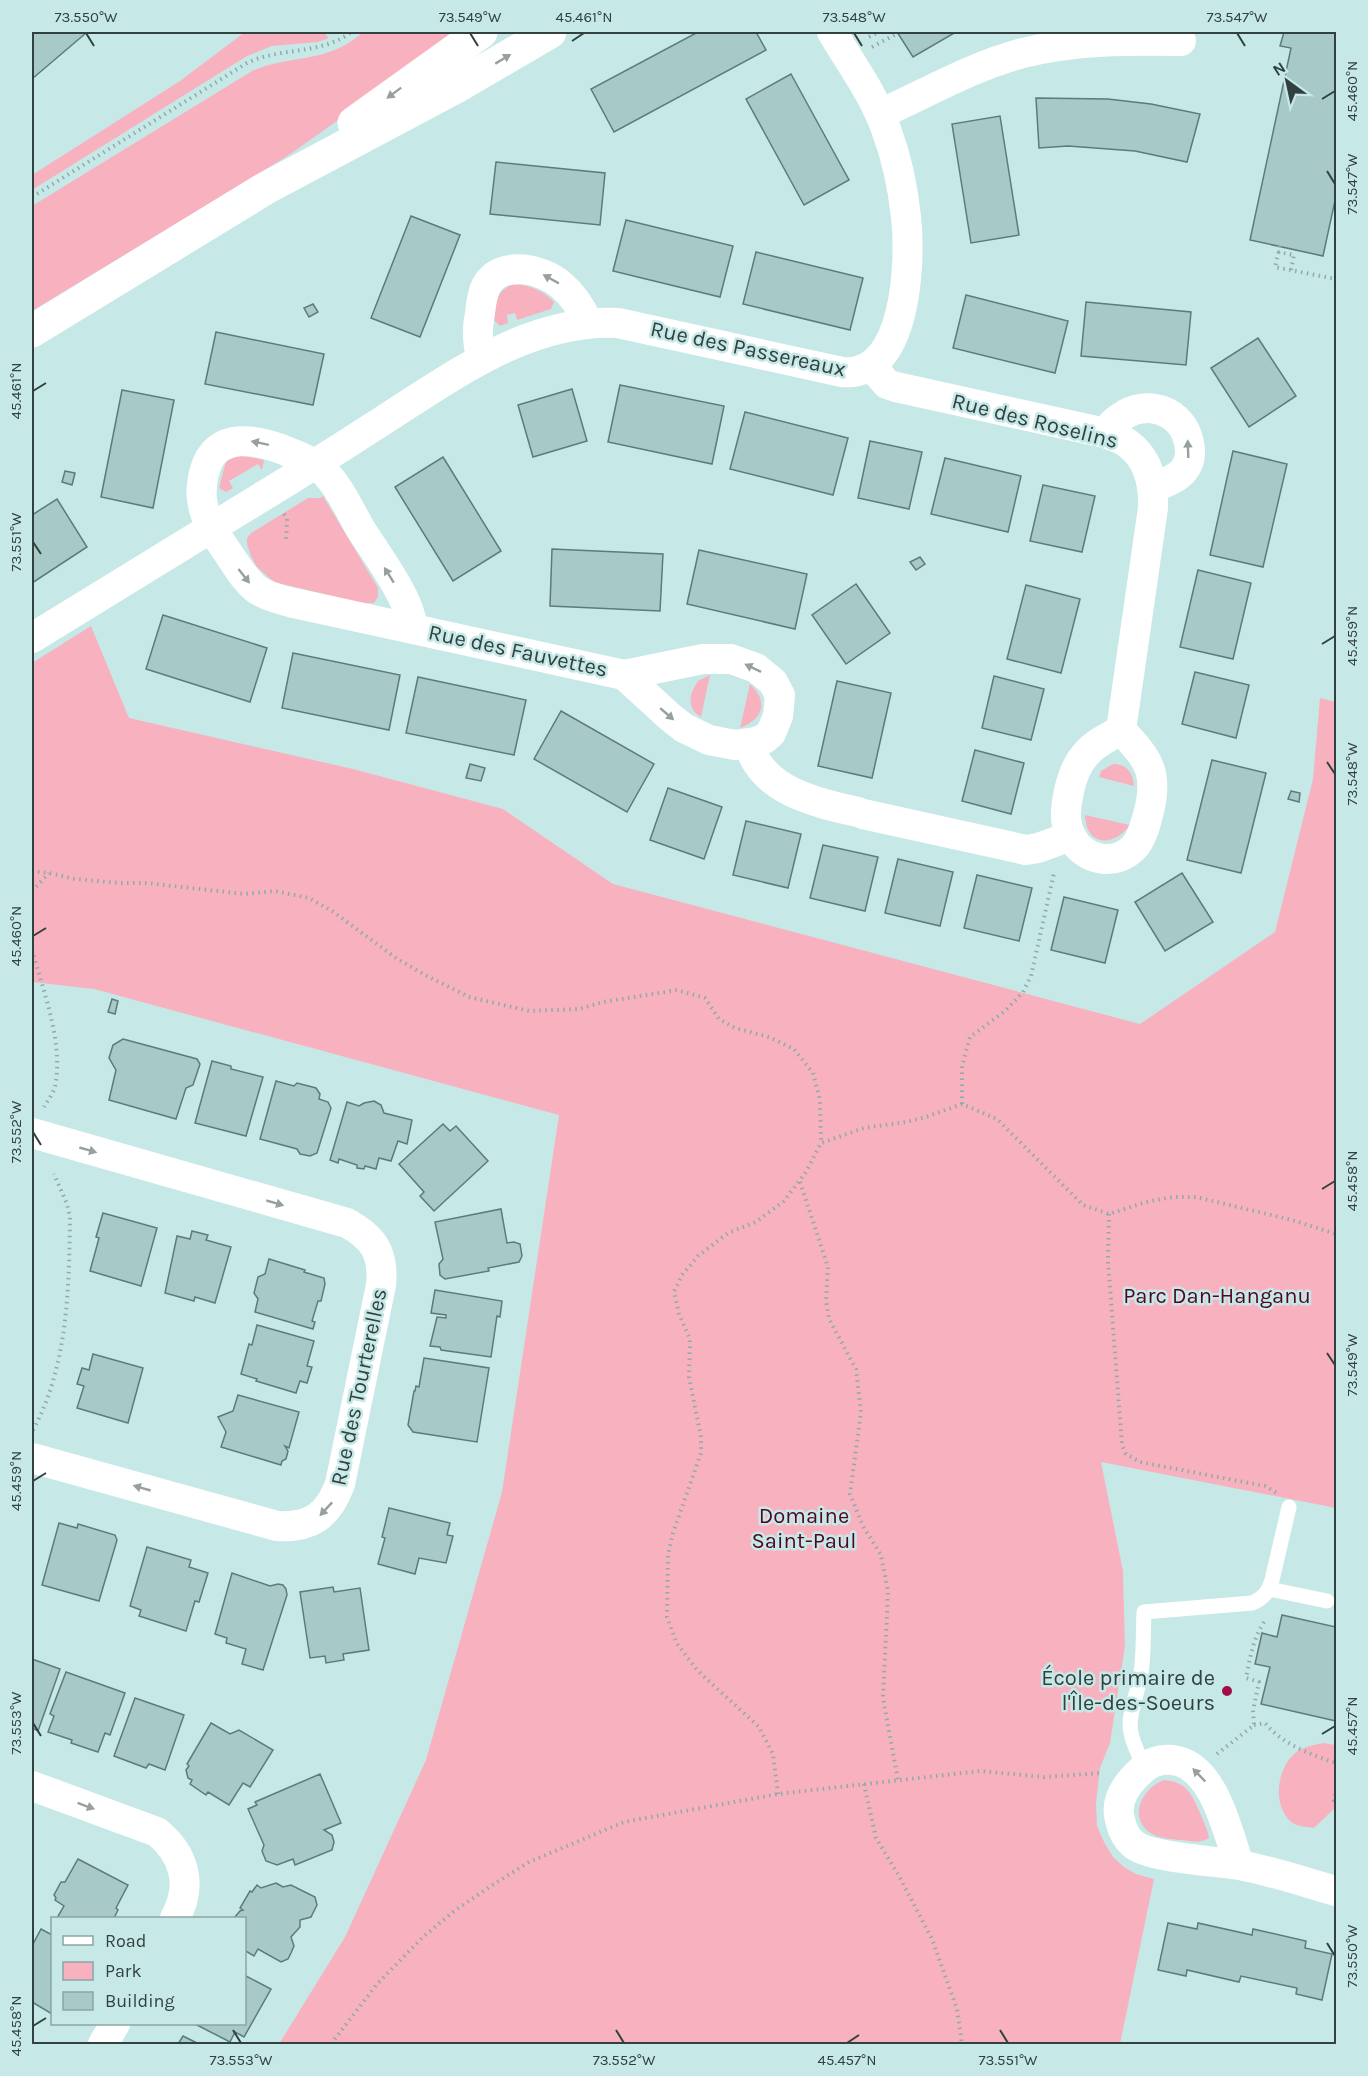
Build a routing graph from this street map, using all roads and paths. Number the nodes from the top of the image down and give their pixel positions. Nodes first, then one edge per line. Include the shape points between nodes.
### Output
1 (351, 32) edge
2 (481, 32) edge
3 (550, 32) edge
4 (832, 32) edge
5 (879, 32) edge
6 (898, 33) edge
7 (864, 39) dead end
8 (1181, 42) dead end
9 (870, 48) dead end
10 (880, 114) junction
11 (266, 188) junction
12 (32, 197) edge
13 (1291, 270) junction
14 (1336, 279) edge
15 (588, 323) junction
16 (32, 331) edge
17 (482, 359) junction
18 (871, 366) junction
19 (1105, 433) junction
20 (314, 464) junction
21 (1153, 488) junction
22 (287, 519) dead end
23 (212, 527) junction
24 (286, 543) dead end
25 (412, 628) junction
26 (32, 638) edge
27 (624, 675) junction
28 (1121, 730) junction
29 (749, 744) junction
30 (1071, 836) junction
31 (1056, 865) dead end
32 (32, 871) edge
33 (49, 873) junction
34 (32, 891) edge
35 (32, 950) edge
36 (962, 1104) junction
37 (38, 1120) edge
38 (821, 1143) junction
39 (54, 1174) dead end
40 (800, 1181) junction
41 (1109, 1214) junction
42 (1336, 1234) edge
43 (32, 1444) edge
44 (1289, 1507) joint
45 (1269, 1588) junction
46 (1327, 1601) dead end
47 (1266, 1619) dead end
48 (1254, 1725) junction
49 (1213, 1757) dead end
50 (1336, 1764) edge
51 (1145, 1767) junction
52 (1112, 1771) dead end
53 (898, 1780) junction
54 (864, 1784) junction
55 (32, 1786) edge
56 (1336, 1788) edge
57 (778, 1794) junction
58 (1336, 1805) edge
59 (1239, 1865) junction
60 (1336, 1891) edge
61 (175, 1917) edge
62 (114, 2025) edge
63 (103, 2044) edge
64 (331, 2044) edge
65 (962, 2044) edge

1 - 12 path via 333,43 277,52 247,63
2 -> 11 street
11 -> 3 street
4 - 10 street, Rue des Passereaux
5 - 7 path
6 - 9 path
8 - 10 street via 1103,41 1055,46 980,68
10 - 18 street, Rue des Passereaux via 902,189 907,264 895,329 884,353
11 - 16 street
13 - 13 path via 1294,255 1279,249 1275,267
13 - 14 path
15 - 17 street, Rue des Passereaux via 532,338
15 -> 17 street via 574,299 552,278 524,269 502,272 487,284 483,295 477,334
15 - 18 street, Rue des Passereaux via 634,325 842,372 857,372
17 - 20 street, Rue des Passereaux
18 - 19 street, Rue des Roselins via 887,384 903,390
19 - 21 street, Rue des Roselins via 1126,442 1140,456
21 -> 19 street via 1177,477 1188,463 1188,436 1177,419 1162,410 1136,410 1120,417
20 - 23 street, Rue des Passereaux
20 -> 23 street via 258,442 237,441 222,447 210,458 201,491
25 -> 20 street, Rue des Fauvettes via 411,613 398,589 339,492
21 - 28 street, Rue des Roselins
22 - 24 path
23 -> 25 street, Rue des Fauvettes via 258,592
23 - 26 street, Rue des Passereaux
25 - 27 street, Rue des Fauvettes
27 -> 29 street, Rue des Fauvettes via 691,731 716,741
29 -> 27 street, Rue des Fauvettes via 771,733 780,704 778,688 756,668 731,659 703,659
28 - 30 street via 1087,752 1075,772 1066,807
28 - 30 street via 1148,760 1152,771 1153,791 1145,827 1135,846 1112,859 1084,853
29 - 30 street via 756,764 767,776 824,804 1026,850
31 - 36 path via 1031,976 1023,992 1005,1011 970,1037 962,1066
32 - 33 path
33 - 34 path
33 - 38 path via 120,884 147,883 244,894 275,891 309,897 427,976 469,997 529,1011 579,1009 677,990 705,998 719,1018 735,1028 794,1049 813,1073 820,1100
35 - 37 path via 48,1005 57,1063 55,1088
36 - 38 path via 926,1118 864,1128
36 - 41 path via 997,1119 1083,1204
37 -> 43 street, Rue des Tourterelles via 347,1223 372,1240 382,1268 340,1484 334,1501 311,1522 277,1526
38 - 40 path
39 - 43 path via 70,1217 68,1298 60,1353
40 - 53 path via 828,1267 829,1318 856,1370 861,1412 850,1494 881,1555 888,1591 883,1698
40 - 57 path via 784,1201 756,1222 728,1233 698,1256 682,1275 674,1293 690,1339 689,1377 701,1437 696,1471 668,1555 667,1617 677,1644 699,1671 759,1727 773,1754
41 - 42 path via 1146,1202 1196,1197
41 - 44 path via 1109,1273 1122,1445 1126,1454 1140,1462 1265,1486
44 - 45 lane
45 - 46 lane
45 - 51 lane via 1252,1603 1144,1612 1141,1672 1129,1730
47 - 48 path via 1257,1632 1246,1678 1259,1682
48 - 49 path
48 - 50 path via 1264,1723 1306,1753
59 -> 51 street via 1219,1806 1202,1777 1178,1760 1156,1761
51 - 59 street via 1128,1784 1119,1806 1122,1827 1133,1844 1150,1852
52 - 53 path via 1044,1777 980,1771
53 - 54 path
54 - 57 path
54 - 65 path via 876,1838 932,1939 957,2009
55 -> 61 street via 157,1832 169,1842 177,1853 185,1884
56 - 58 path
57 - 64 path via 624,1822 529,1862 423,1937 377,1984
59 - 60 street
62 - 63 street

